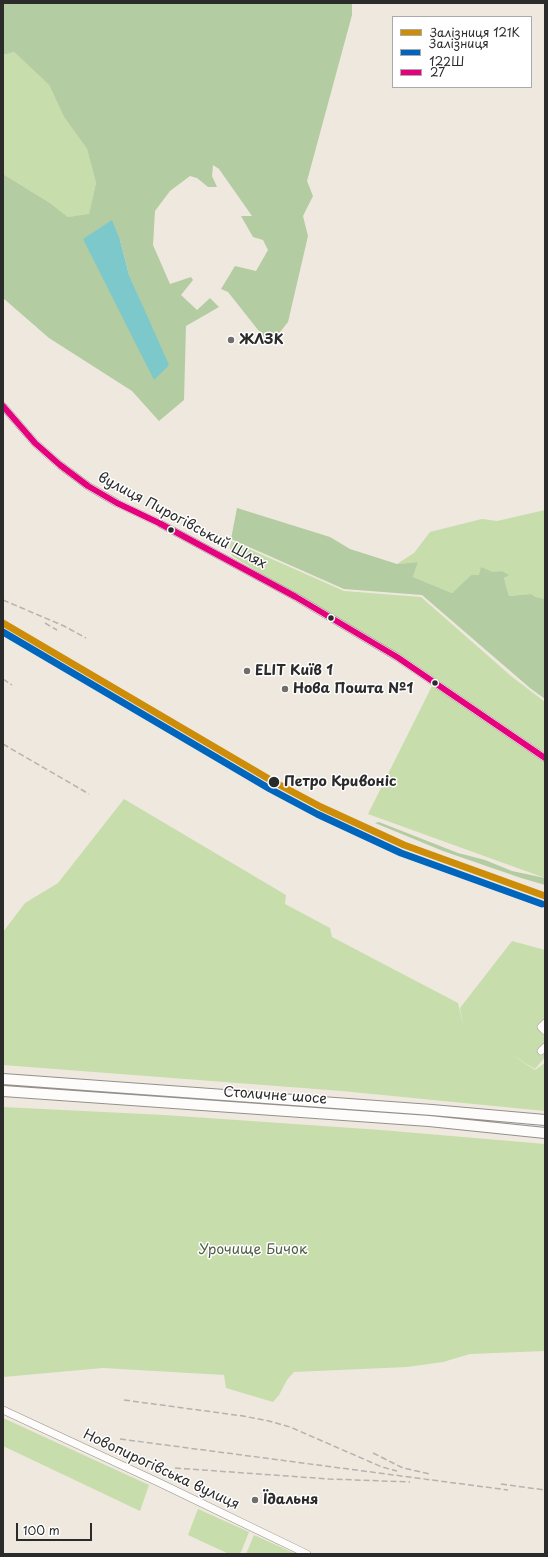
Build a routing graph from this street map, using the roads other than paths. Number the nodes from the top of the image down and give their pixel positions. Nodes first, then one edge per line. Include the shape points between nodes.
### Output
1 (3, 406) edge
2 (545, 758) edge
3 (545, 1023) edge
4 (545, 1031) edge
5 (3, 1079) edge
6 (3, 1091) edge
7 (545, 1120) edge
8 (545, 1133) edge
9 (3, 1410) edge
10 (307, 1554) edge

1 - 2 street, вулиця Пирогівський Шлях via 35,443 88,486 296,597 397,657
3 - 4 street via 541,1027
5 - 7 highway, Столичне шосе
6 - 8 highway, Столичне шосе via 429,1121
9 - 10 street, Новопирогівська вулиця

